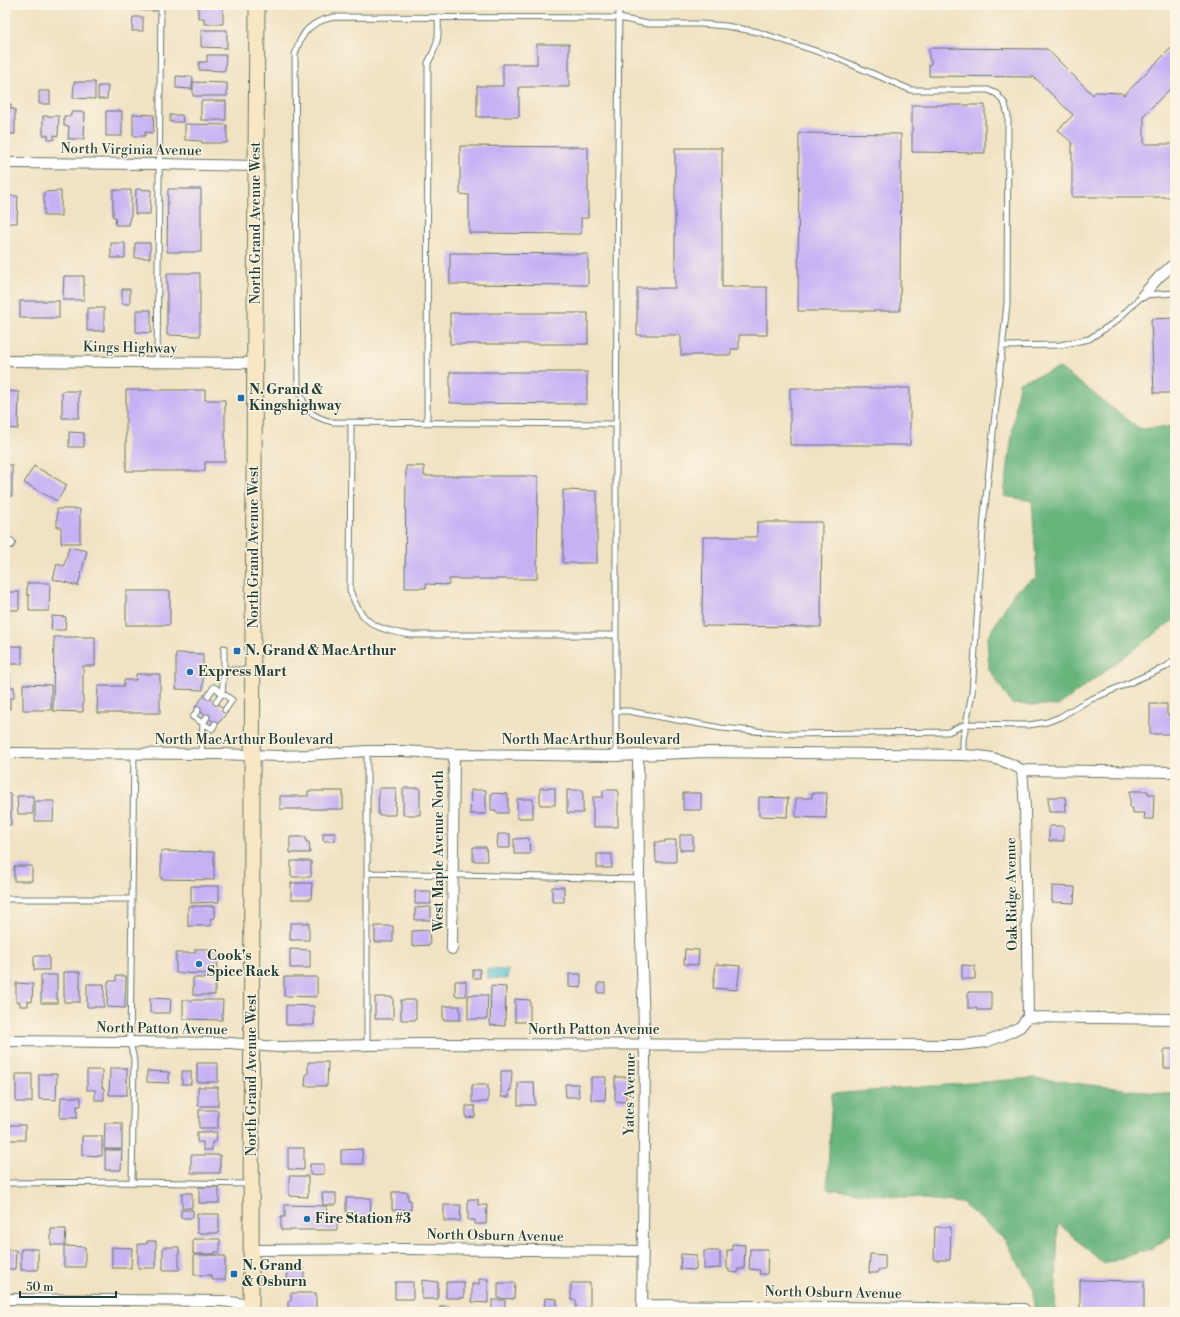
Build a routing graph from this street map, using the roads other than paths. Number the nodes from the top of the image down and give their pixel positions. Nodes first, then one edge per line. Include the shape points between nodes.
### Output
1 (161, 5) edge
2 (257, 5) edge
3 (619, 5) edge
4 (438, 18) junction
5 (619, 18) junction
6 (5, 163) edge
7 (159, 164) junction
8 (256, 166) junction
9 (1175, 263) edge
10 (1175, 293) edge
11 (1143, 295) junction
12 (1003, 346) junction
13 (5, 361) edge
14 (158, 362) junction
15 (255, 363) junction
16 (351, 423) junction
17 (427, 423) junction
18 (616, 424) junction
19 (615, 635) junction
20 (224, 648) dead end
21 (1175, 659) edge
22 (224, 670) junction
23 (253, 670) junction
24 (222, 693) junction
25 (208, 696) dead end
26 (216, 702) dead end
27 (198, 710) dead end
28 (225, 710) dead end
29 (615, 711) junction
30 (206, 717) dead end
31 (203, 723) junction
32 (215, 724) dead end
33 (966, 724) junction
34 (367, 751) junction
35 (5, 753) edge
36 (134, 754) junction
37 (201, 754) junction
38 (454, 754) junction
39 (252, 755) junction
40 (963, 755) junction
41 (616, 756) junction
42 (638, 756) junction
43 (1022, 770) junction
44 (1175, 772) edge
45 (368, 873) junction
46 (453, 875) junction
47 (639, 879) junction
48 (5, 899) edge
49 (132, 899) junction
50 (452, 949) dead end
51 (1028, 1017) junction
52 (1175, 1019) edge
53 (5, 1041) edge
54 (130, 1043) junction
55 (645, 1044) junction
56 (367, 1045) junction
57 (252, 1046) junction
58 (132, 1182) junction
59 (5, 1183) edge
60 (251, 1184) junction
61 (251, 1250) junction
62 (642, 1252) junction
63 (5, 1299) edge
64 (642, 1308) edge
65 (251, 1310) edge
66 (1024, 1310) edge

1 - 7 lane
2 - 8 main road, North Grand Avenue West
3 - 5 lane
4 - 5 lane
4 - 16 lane via 326,19 316,22 302,35 295,55 298,386 301,399 311,413 321,420
4 - 17 lane via 439,34 428,62
5 - 12 lane via 648,24 701,24 758,32 834,57 911,90 972,89 988,90 997,94 1005,104 1008,116 1007,304
5 - 18 lane
6 - 7 street, North Virginia Avenue
7 - 8 street, North Virginia Avenue
7 - 14 lane
8 - 15 main road, North Grand Avenue West
9 - 11 street
10 - 11 lane
11 - 12 lane via 1115,322 1089,339 1060,345
12 - 33 lane via 984,516 972,693
13 - 14 street, Kings Highway
14 - 15 street, Kings Highway
15 - 23 main road, North Grand Avenue West
16 - 17 lane
16 - 19 lane via 350,590 360,613 368,621 393,633 411,635
17 - 18 lane
18 - 19 lane
19 - 29 lane
20 - 22 lane
21 - 33 lane via 1166,667 1087,701 1047,722 1029,725
22 - 23 lane
22 - 24 lane
23 - 39 main road, North Grand Avenue West
24 - 25 lane via 214,687
24 - 26 lane
24 - 28 lane via 232,700
27 - 31 lane via 193,717
29 - 33 lane via 628,711 721,728 791,734 948,732
29 - 41 lane
30 - 31 lane
31 - 32 lane via 212,729
31 - 37 lane
33 - 40 lane
34 - 38 street, North MacArthur Boulevard
34 - 39 street, North MacArthur Boulevard
34 - 45 lane
35 - 36 street, North MacArthur Boulevard
36 - 37 street, North MacArthur Boulevard
36 - 49 lane
37 - 39 street, North MacArthur Boulevard
38 - 41 street, North MacArthur Boulevard
38 - 46 street, West Maple Avenue North
39 - 57 main road, North Grand Avenue West
40 - 42 street, North MacArthur Boulevard via 705,752
40 - 43 street, North MacArthur Boulevard via 1004,760
41 - 42 street, North MacArthur Boulevard
42 - 47 street, Yates Avenue
43 - 44 street, North MacArthur Boulevard
43 - 51 street, Oak Ridge Avenue via 1025,807
45 - 46 lane
45 - 56 lane
46 - 47 lane
46 - 50 street, West Maple Avenue North
47 - 55 street, Yates Avenue
48 - 49 lane
49 - 54 lane
51 - 52 street
51 - 55 street, North Patton Avenue via 1020,1027 1002,1036 986,1042 960,1044
53 - 54 street, North Patton Avenue
54 - 57 street, North Patton Avenue via 230,1043
54 - 58 lane via 134,1059
55 - 56 street, North Patton Avenue
55 - 62 street, Yates Avenue
56 - 57 street, North Patton Avenue
57 - 60 main road, North Grand Avenue West
58 - 59 lane
58 - 60 lane
60 - 61 main road, North Grand Avenue West
61 - 62 street, North Osburn Avenue
61 - 65 main road, North Grand Avenue West
62 - 64 street, Yates Avenue
63 - 65 street via 222,1301
64 - 66 street, North Osburn Avenue

